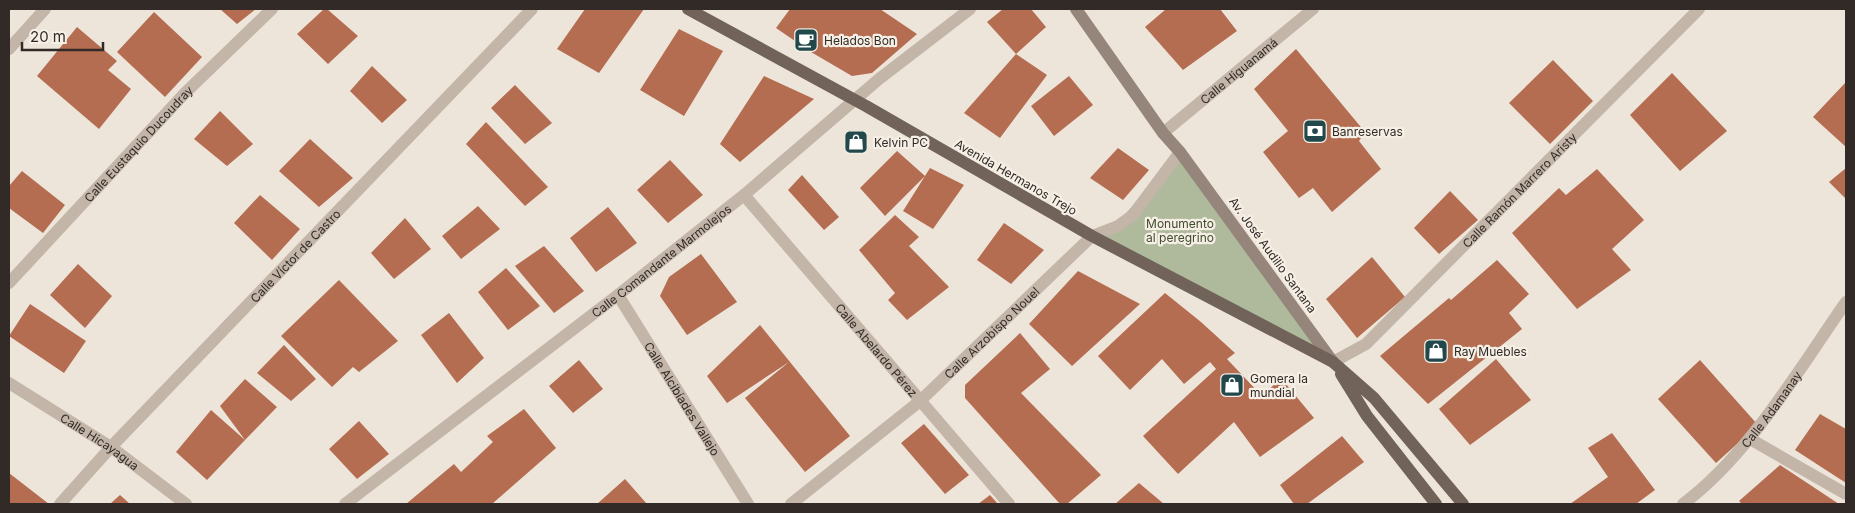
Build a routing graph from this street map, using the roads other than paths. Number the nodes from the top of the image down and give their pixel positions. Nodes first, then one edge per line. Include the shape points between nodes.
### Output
1 (46, 9) edge
2 (272, 9) edge
3 (532, 9) edge
4 (688, 9) edge
5 (970, 9) edge
6 (1076, 9) edge
7 (1313, 9) edge
8 (1698, 9) edge
9 (9, 49) edge
10 (854, 100) junction
11 (1163, 134) junction
12 (1180, 152) junction
13 (744, 195) junction
14 (1092, 236) junction
15 (9, 283) edge
16 (618, 295) junction
17 (1846, 302) edge
18 (1334, 362) junction
19 (9, 383) edge
20 (920, 401) junction
21 (1750, 439) junction
22 (111, 448) junction
23 (1846, 494) edge
24 (60, 504) edge
25 (186, 504) edge
26 (346, 504) edge
27 (748, 504) edge
28 (791, 504) edge
29 (1009, 504) edge
30 (1436, 504) edge
31 (1463, 504) edge
32 (1683, 504) edge

1 - 9 street
2 - 15 street, Calle Eustaquio Ducoudray via 185,93
3 - 22 street, Calle Víctor de Castro
4 - 10 main road, Avenida Hermanos Trejo
5 - 10 street, Calle Comandante Marmolejos
6 - 11 main road, Av. José Audilio Santana
7 - 11 street, Calle Higuanamá
8 - 18 street, Calle Ramón Marrero Aristy via 1366,344
10 - 13 street, Calle Comandante Marmolejos
10 - 14 main road, Avenida Hermanos Trejo
11 - 12 main road, Av. José Audilio Santana
12 - 14 street, Calle Arzobispo Nouel via 1133,215 1118,226
12 - 18 main road, Av. José Audilio Santana
13 - 16 street, Calle Comandante Marmolejos
13 - 20 street, Calle Abelardo Pérez
14 - 18 main road, Avenida Hermanos Trejo
14 - 20 street, Calle Arzobispo Nouel
16 - 26 street, Calle Comandante Marmolejos
16 - 27 street, Calle Alcibíades Vallejo
17 - 21 street, Calle Adamanay
18 - 30 main road via 1367,416
18 - 31 main road, Av. José Audilio Santana via 1374,398
19 - 22 street, Calle Hicayagua
20 - 28 street, Calle Arzobispo Nouel
20 - 29 street, Calle Abelardo Pérez
21 - 23 street
21 - 32 street, Calle Adamanay
22 - 24 street, Calle Víctor de Castro
22 - 25 street, Calle Hicayagua

